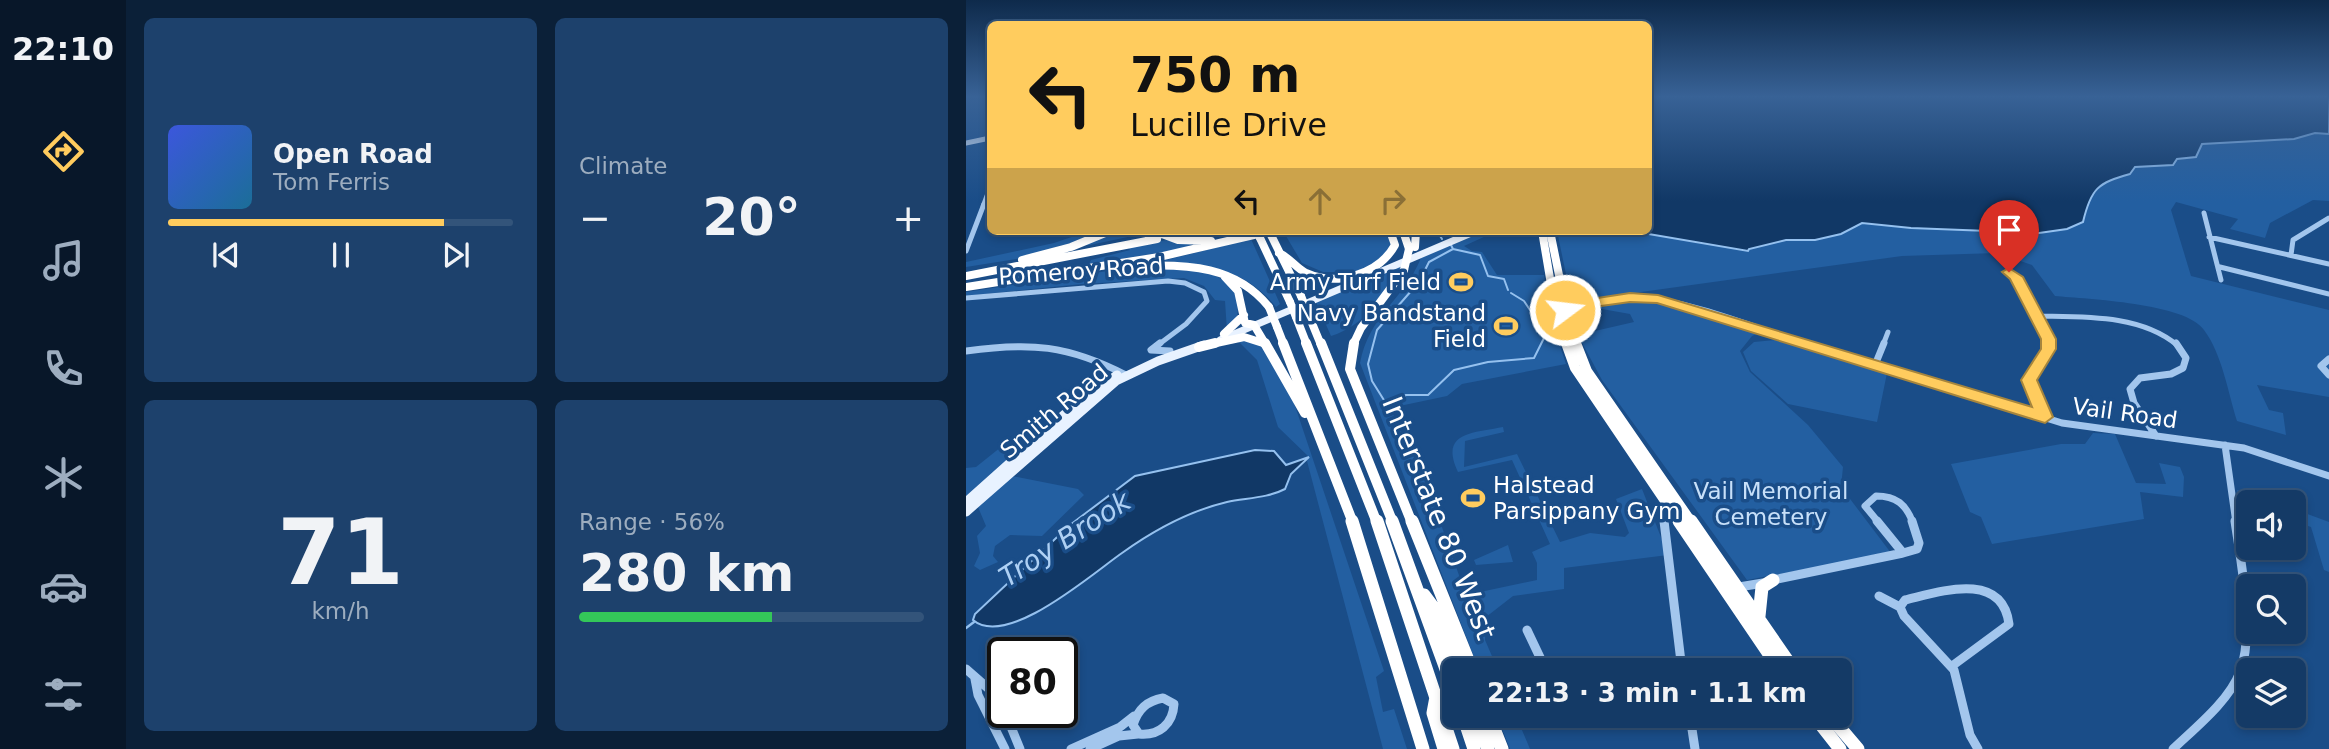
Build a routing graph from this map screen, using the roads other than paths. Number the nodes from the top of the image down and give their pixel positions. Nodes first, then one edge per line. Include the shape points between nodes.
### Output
1 (987, 139) edge
2 (966, 143) edge
3 (987, 195) edge
4 (2204, 213) dead end
5 (2329, 218) edge
6 (1100, 235) edge
7 (1249, 235) edge
8 (1256, 235) edge
9 (1265, 235) edge
10 (1266, 235) edge
11 (1391, 235) edge
12 (1405, 235) edge
13 (1410, 235) edge
14 (1415, 235) edge
15 (1460, 235) edge
16 (1468, 235) edge
17 (1539, 235) edge
18 (1545, 235) edge
19 (1547, 235) edge
20 (1153, 236) edge
21 (2209, 236) junction
22 (1544, 242) junction
23 (1412, 248) junction
24 (966, 251) edge
25 (1279, 253) junction
26 (2291, 255) junction
27 (2329, 264) edge
28 (1406, 267) junction
29 (2220, 267) junction
30 (981, 270) junction
31 (1215, 271) junction
32 (2009, 272) dead end
33 (966, 274) edge
34 (1062, 274) junction
35 (2221, 280) dead end
36 (966, 287) edge
37 (1561, 287) junction
38 (2329, 294) edge
39 (966, 298) edge
40 (1593, 302) junction
41 (1579, 306) junction
42 (1560, 307) junction
43 (1244, 315) junction
44 (2037, 316) junction
45 (1254, 325) junction
46 (1888, 332) dead end
47 (1571, 333) junction
48 (1224, 334) junction
49 (1266, 344) junction
50 (1199, 347) junction
51 (966, 351) edge
52 (1170, 351) junction
53 (2329, 359) edge
54 (1875, 365) junction
55 (1123, 374) junction
56 (2329, 375) edge
57 (2045, 417) junction
58 (1321, 436) junction
59 (2156, 436) junction
60 (2225, 445) junction
61 (2329, 476) edge
62 (1667, 503) junction
63 (966, 509) edge
64 (1691, 538) junction
65 (1903, 553) junction
66 (1773, 580) junction
67 (1737, 588) junction
68 (1419, 590) junction
69 (1879, 596) dead end
70 (1900, 607) junction
71 (1760, 620) junction
72 (1527, 630) dead end
73 (1443, 658) edge
74 (1453, 658) edge
75 (1467, 658) edge
76 (1540, 658) edge
77 (1681, 658) edge
78 (1772, 658) edge
79 (1786, 658) edge
80 (1952, 666) junction
81 (966, 669) edge
82 (975, 679) junction
83 (987, 685) edge
84 (1437, 697) junction
85 (1138, 713) junction
86 (1011, 728) edge
87 (1467, 728) edge
88 (1480, 728) edge
89 (1494, 728) edge
90 (1691, 728) edge
91 (1823, 728) edge
92 (1840, 728) edge
93 (1139, 734) junction
94 (1004, 749) edge
95 (1020, 749) edge
96 (1071, 749) edge
97 (1090, 749) edge
98 (1423, 749) edge
99 (1444, 749) edge
100 (1453, 749) edge
101 (1474, 749) edge
102 (1488, 749) edge
103 (1502, 749) edge
104 (1695, 749) edge
105 (1840, 749) edge
106 (1858, 749) edge
107 (1978, 749) edge
108 (2174, 749) edge

1 - 2 main road
3 - 24 street
4 - 21 street
5 - 26 street via 2293,240
6 - 30 highway
7 - 20 highway via 1196,242
8 - 34 highway
9 - 84 highway, bridge via 1366,494
10 - 25 highway
11 - 25 highway via 1395,246 1387,259 1346,276 1309,274
12 - 23 highway
13 - 23 highway
14 - 23 highway
15 - 28 main road, Smith Road
16 - 28 main road, Smith Road
17 - 22 highway
18 - 22 highway
19 - 37 highway
20 - 30 highway
20 - 33 highway
21 - 26 street
21 - 29 street
22 - 42 highway
23 - 28 highway, bridge
25 - 68 highway, bridge via 1368,456
26 - 27 street
28 - 45 main road, Smith Road
28 - 75 highway, Interstate 80 West via 1354,339 1350,361 1356,386
29 - 35 street
29 - 38 street
30 - 33 highway
31 - 34 highway via 1163,265
31 - 43 highway via 1236,287
31 - 58 highway, bridge via 1247,284 1269,307
32 - 44 street
34 - 36 highway
37 - 40 street, Vail Road via 1570,301
37 - 42 highway
39 - 52 street, Pomeroy Road via 1092,285 1189,284 1206,295 1205,304 1151,350
40 - 41 street, Vail Road
40 - 54 street, Vail Road via 1658,299
41 - 42 street, Vail Road
41 - 47 highway via 1571,313
42 - 47 highway
42 - 62 highway via 1565,345 1584,382
43 - 45 highway via 1246,324
43 - 48 highway
44 - 57 street via 2050,346 2029,380
44 - 59 street via 2139,325 2179,347 2186,362 2180,371 2140,378 2130,389
45 - 48 main road, Smith Road
45 - 49 highway
45 - 50 main road, Smith Road
46 - 54 street
47 - 67 highway via 1589,375
48 - 52 main road, Smith Road
49 - 50 highway via 1247,337
49 - 58 highway via 1312,428
50 - 55 main road, Smith Road
51 - 55 street via 1034,344 1096,358
52 - 55 main road, Smith Road
53 - 56 street via 2320,366
54 - 57 street, Vail Road
55 - 63 main road, Smith Road via 1068,411
57 - 59 street, Vail Road
58 - 98 highway via 1378,595
59 - 60 street, Vail Road
60 - 61 street, Vail Road
60 - 108 street via 2245,617 2245,656 2227,692
62 - 64 highway
62 - 77 street via 1664,523
64 - 67 highway
64 - 78 highway
65 - 65 street via 1917,549 1919,543 1906,506 1893,497 1872,498 1865,506
65 - 66 street
66 - 67 street
66 - 71 highway via 1760,592
67 - 71 highway
68 - 73 highway
68 - 74 highway via 1433,607
69 - 70 street
70 - 80 street
70 - 80 street via 1905,600 1974,586 1987,590 1999,602 2008,624
71 - 79 highway
72 - 76 street
80 - 107 street
81 - 82 street
82 - 83 street
82 - 94 street
84 - 99 highway via 1433,713
84 - 100 highway
85 - 93 street via 1133,725
85 - 93 street via 1156,699 1168,698 1174,704 1165,726 1151,734
85 - 96 street via 1120,727
86 - 95 street
87 - 101 highway
88 - 102 highway
89 - 103 highway
90 - 104 street
91 - 105 highway
92 - 106 highway
93 - 97 street via 1119,736

